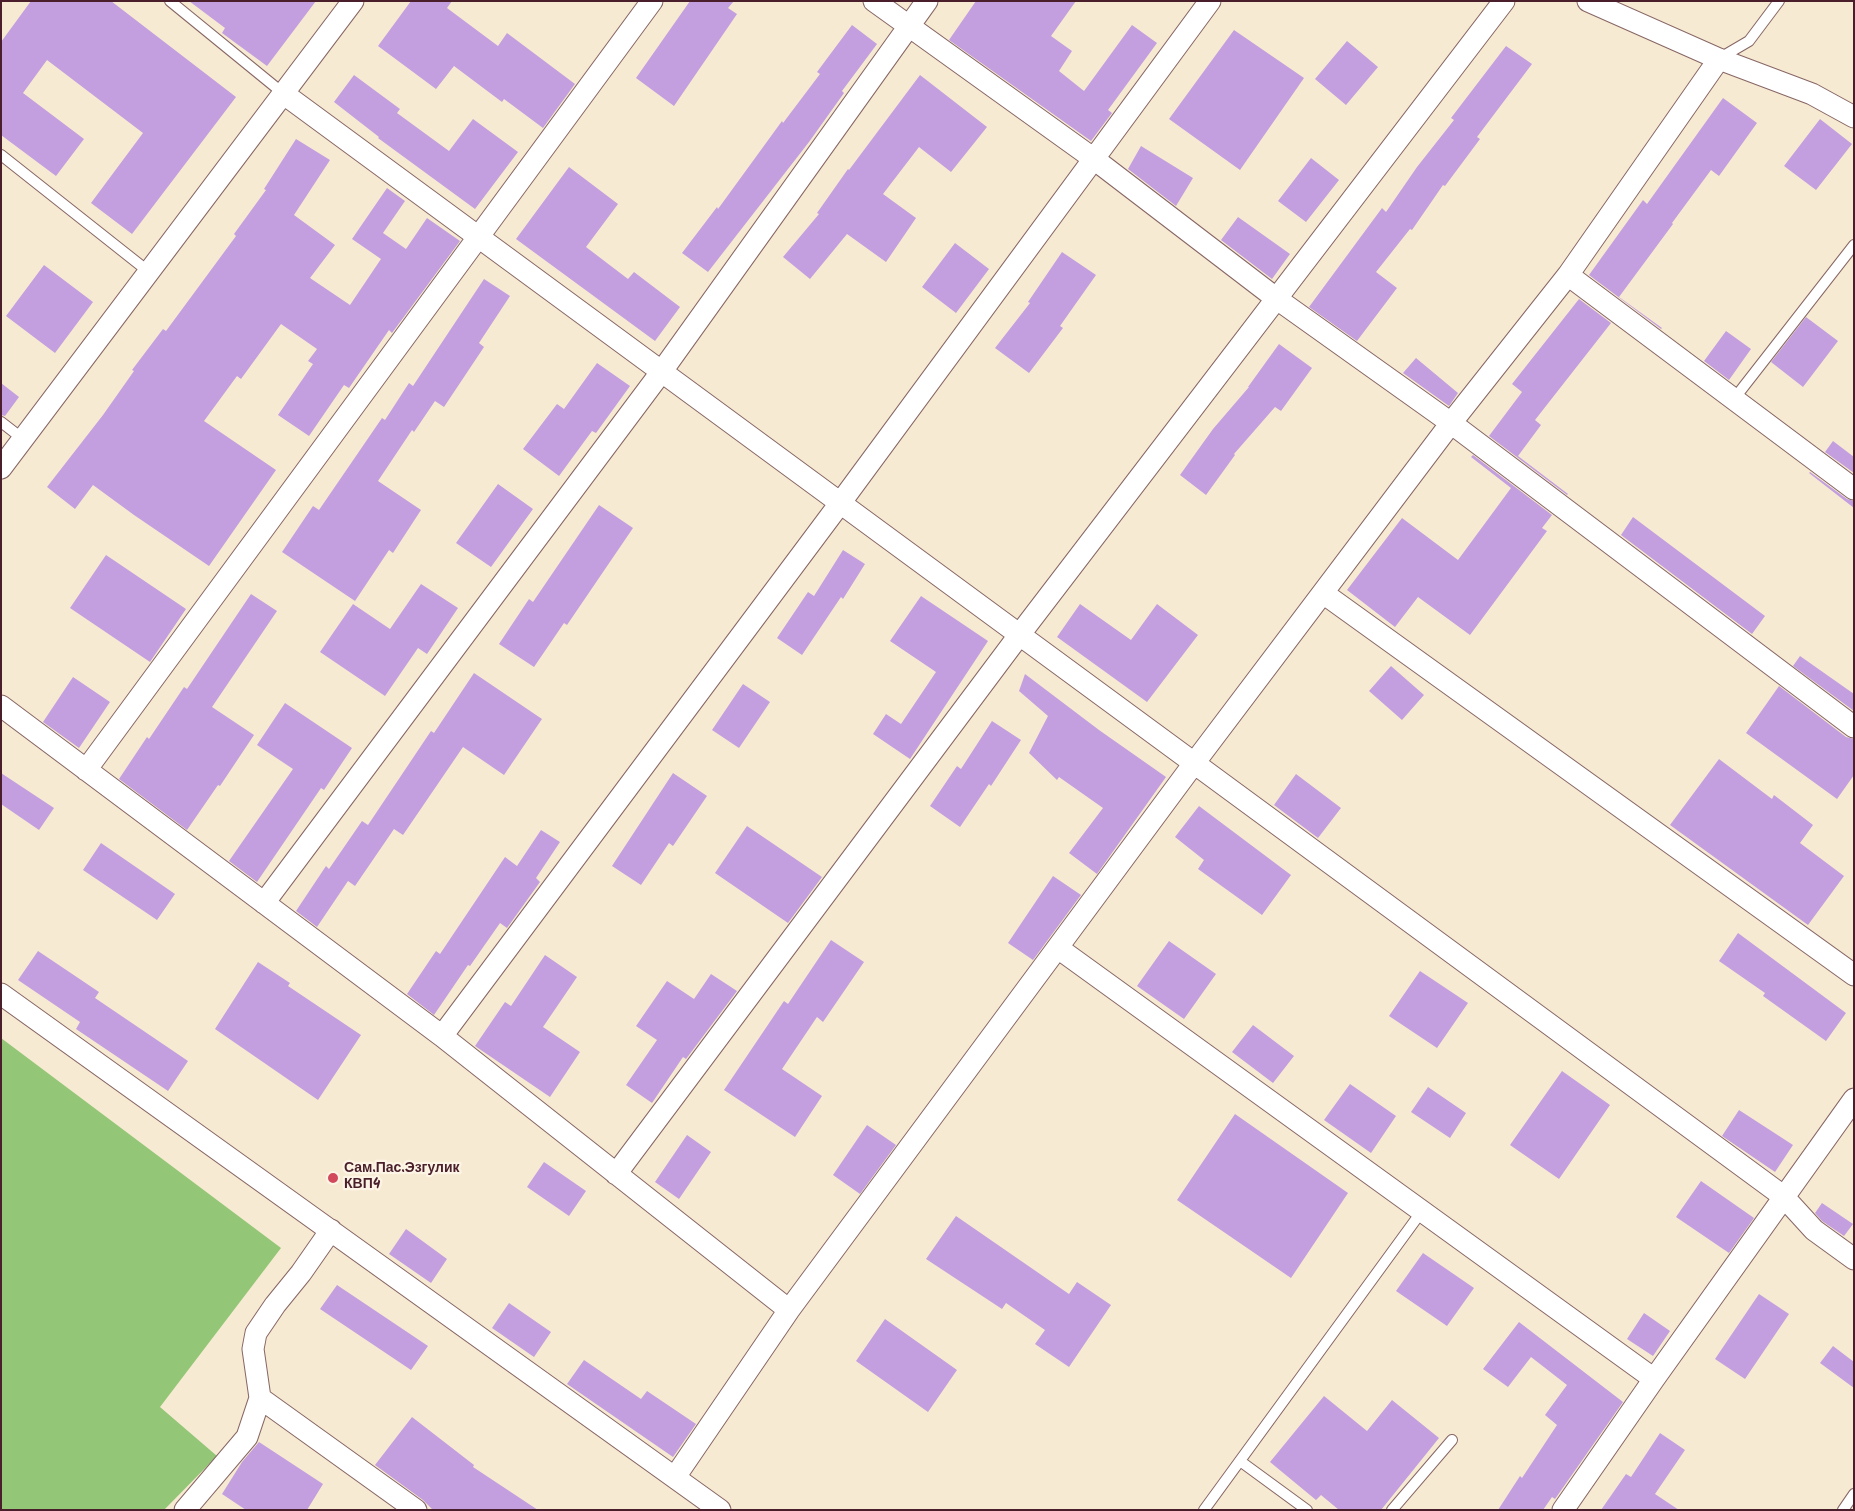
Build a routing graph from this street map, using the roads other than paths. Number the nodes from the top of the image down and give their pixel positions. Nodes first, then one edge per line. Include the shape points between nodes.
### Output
1 (170, 1) edge
2 (353, 1) edge
3 (652, 1) edge
4 (874, 1) edge
5 (927, 1) edge
6 (1210, 1) edge
7 (1504, 1) edge
8 (1588, 1) edge
9 (1779, 1) edge
10 (909, 27) junction
11 (1719, 59) junction
12 (284, 94) junction
13 (1854, 117) edge
14 (1, 155) edge
15 (1094, 159) junction
16 (480, 237) junction
17 (1854, 245) edge
18 (149, 272) junction
19 (1568, 275) junction
20 (1277, 299) junction
21 (662, 371) junction
22 (1734, 399) junction
23 (1, 422) edge
24 (1452, 423) junction
25 (23, 439) junction
26 (1, 468) edge
27 (1854, 489) edge
28 (841, 502) junction
29 (1323, 593) junction
30 (1020, 634) junction
31 (1, 706) edge
32 (1854, 727) edge
33 (1195, 762) junction
34 (86, 770) junction
35 (264, 903) junction
36 (1058, 948) junction
37 (1854, 975) edge
38 (1, 994) edge
39 (442, 1036) junction
40 (1854, 1099) edge
41 (616, 1174) junction
42 (1783, 1196) junction
43 (1422, 1212) junction
44 (331, 1230) junction
45 (1854, 1259) edge
46 (789, 1310) junction
47 (1654, 1379) junction
48 (260, 1398) junction
49 (1452, 1440) dead end
50 (1240, 1461) junction
51 (675, 1477) junction
52 (1854, 1494) edge
53 (185, 1510) edge
54 (416, 1510) edge
55 (720, 1510) edge
56 (1204, 1510) edge
57 (1307, 1510) edge
58 (1392, 1510) edge
59 (1563, 1510) edge
60 (1843, 1510) edge

1 - 12 lane
2 - 12 street
3 - 16 street
4 - 10 street
5 - 10 street
6 - 15 street
7 - 20 street
8 - 11 street
9 - 11 lane via 1749,41
10 - 15 street
10 - 21 street
11 - 13 street via 1812,94
11 - 19 street
12 - 16 street
12 - 18 street
14 - 18 lane
15 - 20 street
15 - 28 street
16 - 21 street
16 - 34 street
17 - 22 lane
18 - 25 street
19 - 22 street
19 - 24 street
20 - 24 street
20 - 30 street
21 - 28 street
21 - 35 street
22 - 27 street
23 - 25 lane
24 - 29 street
24 - 32 street
25 - 26 street
28 - 30 street
28 - 39 street
29 - 33 street
29 - 37 street
30 - 33 street
30 - 41 street
31 - 34 street
33 - 36 street
33 - 42 street
34 - 35 street
35 - 39 street
36 - 43 street
36 - 46 street
38 - 44 street
39 - 41 street
40 - 42 street
41 - 46 street
42 - 45 street via 1814,1230
42 - 47 street
43 - 47 street
43 - 50 lane
44 - 48 street via 256,1333 253,1350
44 - 51 street
46 - 51 street
47 - 59 street
48 - 53 street via 247,1437
48 - 54 street
49 - 58 lane
50 - 56 lane
50 - 57 lane
51 - 55 street
52 - 60 lane

